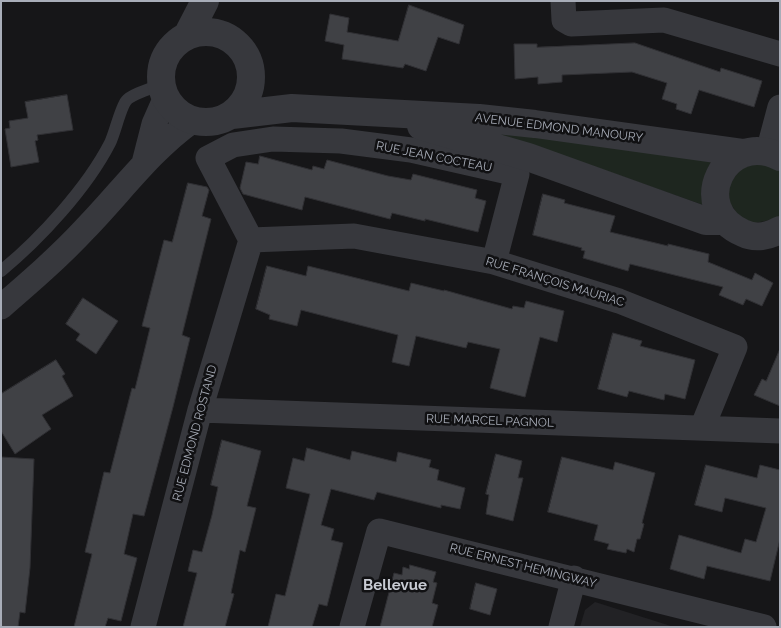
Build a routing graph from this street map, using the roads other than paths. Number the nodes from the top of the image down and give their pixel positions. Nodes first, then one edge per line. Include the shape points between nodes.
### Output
1 (206, 1) edge
2 (212, 1) edge
3 (563, 1) edge
4 (187, 36) junction
5 (225, 36) junction
6 (780, 54) edge
7 (252, 78) junction
8 (163, 92) junction
9 (780, 107) edge
10 (292, 108) junction
11 (374, 113) junction
12 (232, 115) junction
13 (192, 121) junction
14 (764, 154) edge
15 (144, 163) junction
16 (725, 221) junction
17 (773, 239) edge
18 (251, 240) junction
19 (494, 262) junction
20 (1, 270) edge
21 (1, 307) edge
22 (200, 410) junction
23 (702, 428) junction
24 (780, 431) edge
25 (574, 578) junction
26 (143, 627) edge
27 (352, 627) edge
28 (561, 627) edge
29 (764, 627) edge

1 - 4 street
2 - 5 street
3 - 6 street via 564,20 571,24 664,20
4 - 5 street via 212,32
4 - 8 street via 174,44 166,56 161,70
5 - 7 street via 244,53
7 - 10 street
7 - 12 street via 242,105
8 - 13 street via 172,108
8 - 15 street
8 - 20 lane via 126,100 110,143 80,190 48,226
9 - 14 street
10 - 11 street, AVENUE EDMOND MANOURY
10 - 12 street, AVENUE EDMOND MANOURY
11 - 14 street, AVENUE EDMOND MANOURY via 479,118
11 - 16 street, AVENUE EDMOND MANOURY via 528,157 706,221
12 - 13 street via 213,122
13 - 15 street
14 - 16 street via 729,162 718,176 715,200
15 - 21 street via 85,229
16 - 17 street via 747,235
18 - 19 street, RUE FRANÇOIS MAURIAC via 354,236
18 - 19 street, RUE JEAN COCTEAU via 208,158 233,145 273,139 341,141 411,150 517,174
18 - 22 street, RUE EDMOND ROSTAND
19 - 23 street, RUE FRANÇOIS MAURIAC via 619,301 735,347
22 - 23 street, RUE MARCEL PAGNOL
22 - 26 street, RUE EDMOND ROSTAND
23 - 24 street, RUE MARCEL PAGNOL
25 - 27 street, RUE ERNEST HEMINGWAY via 379,531
25 - 28 street
25 - 29 street, RUE ERNEST HEMINGWAY

